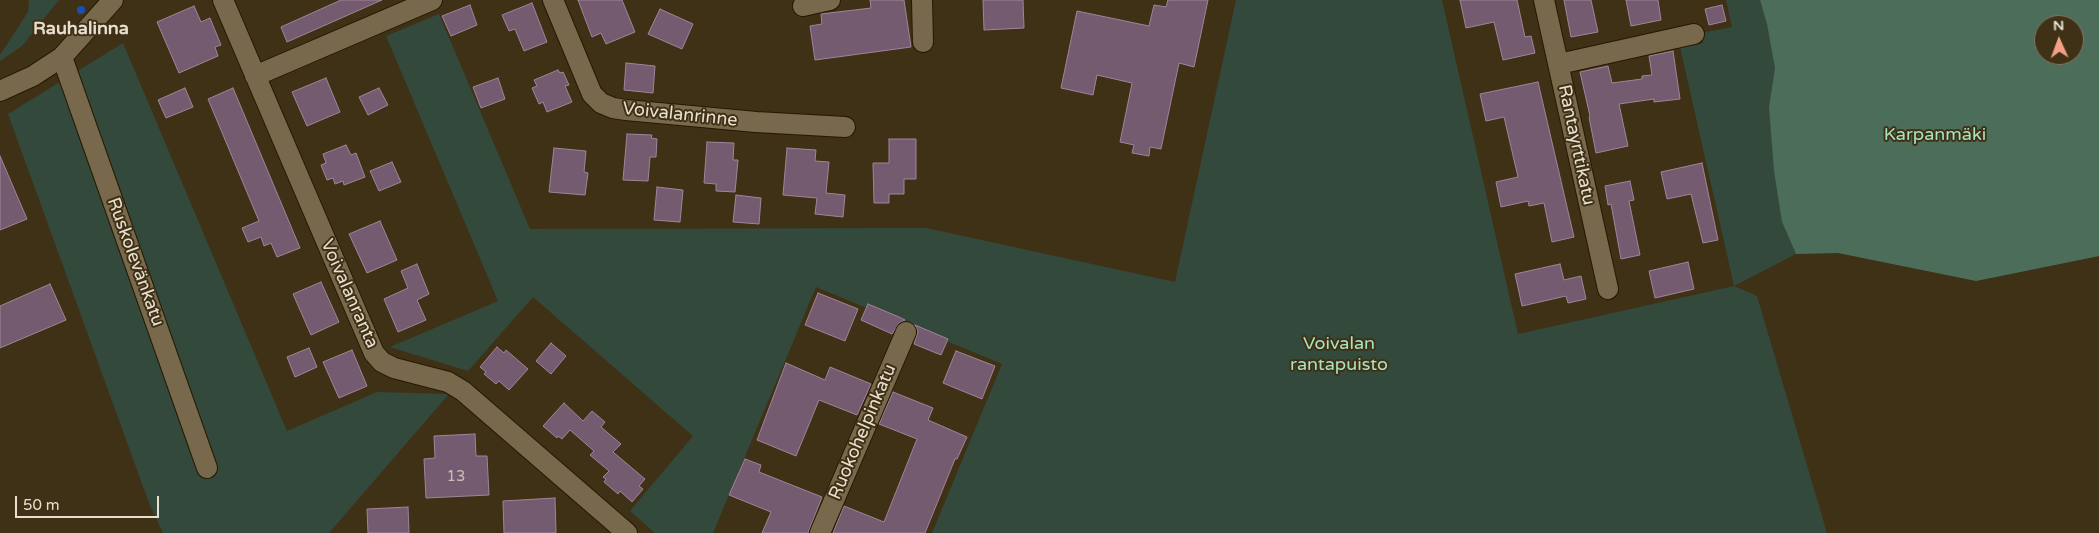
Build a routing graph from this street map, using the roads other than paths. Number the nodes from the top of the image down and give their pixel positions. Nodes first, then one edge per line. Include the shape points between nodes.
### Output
1 (113, 0) edge
2 (223, 0) edge
3 (432, 0) edge
4 (553, 0) edge
5 (830, 0) edge
6 (922, 0) edge
7 (1544, 0) edge
8 (803, 6) dead end
9 (1694, 34) dead end
10 (923, 42) dead end
11 (62, 57) junction
12 (1559, 64) junction
13 (255, 76) junction
14 (0, 91) edge
15 (845, 127) dead end
16 (1608, 289) dead end
17 (906, 332) dead end
18 (207, 468) dead end
19 (627, 533) edge
20 (820, 533) edge

1 - 11 street
2 - 13 street, Voivalanranta
3 - 13 street
4 - 15 street, Voivalanrinne via 590,88 601,103 620,109 676,115
5 - 8 street
6 - 10 street
7 - 12 street, Rantayrttikatu
9 - 12 street
11 - 14 street via 33,76
11 - 18 street, Ruskolevänkatu
12 - 16 street, Rantayrttikatu
13 - 19 street, Voivalanranta via 374,353 394,368 448,382 463,391
17 - 20 street, Ruokohelpinkatu

